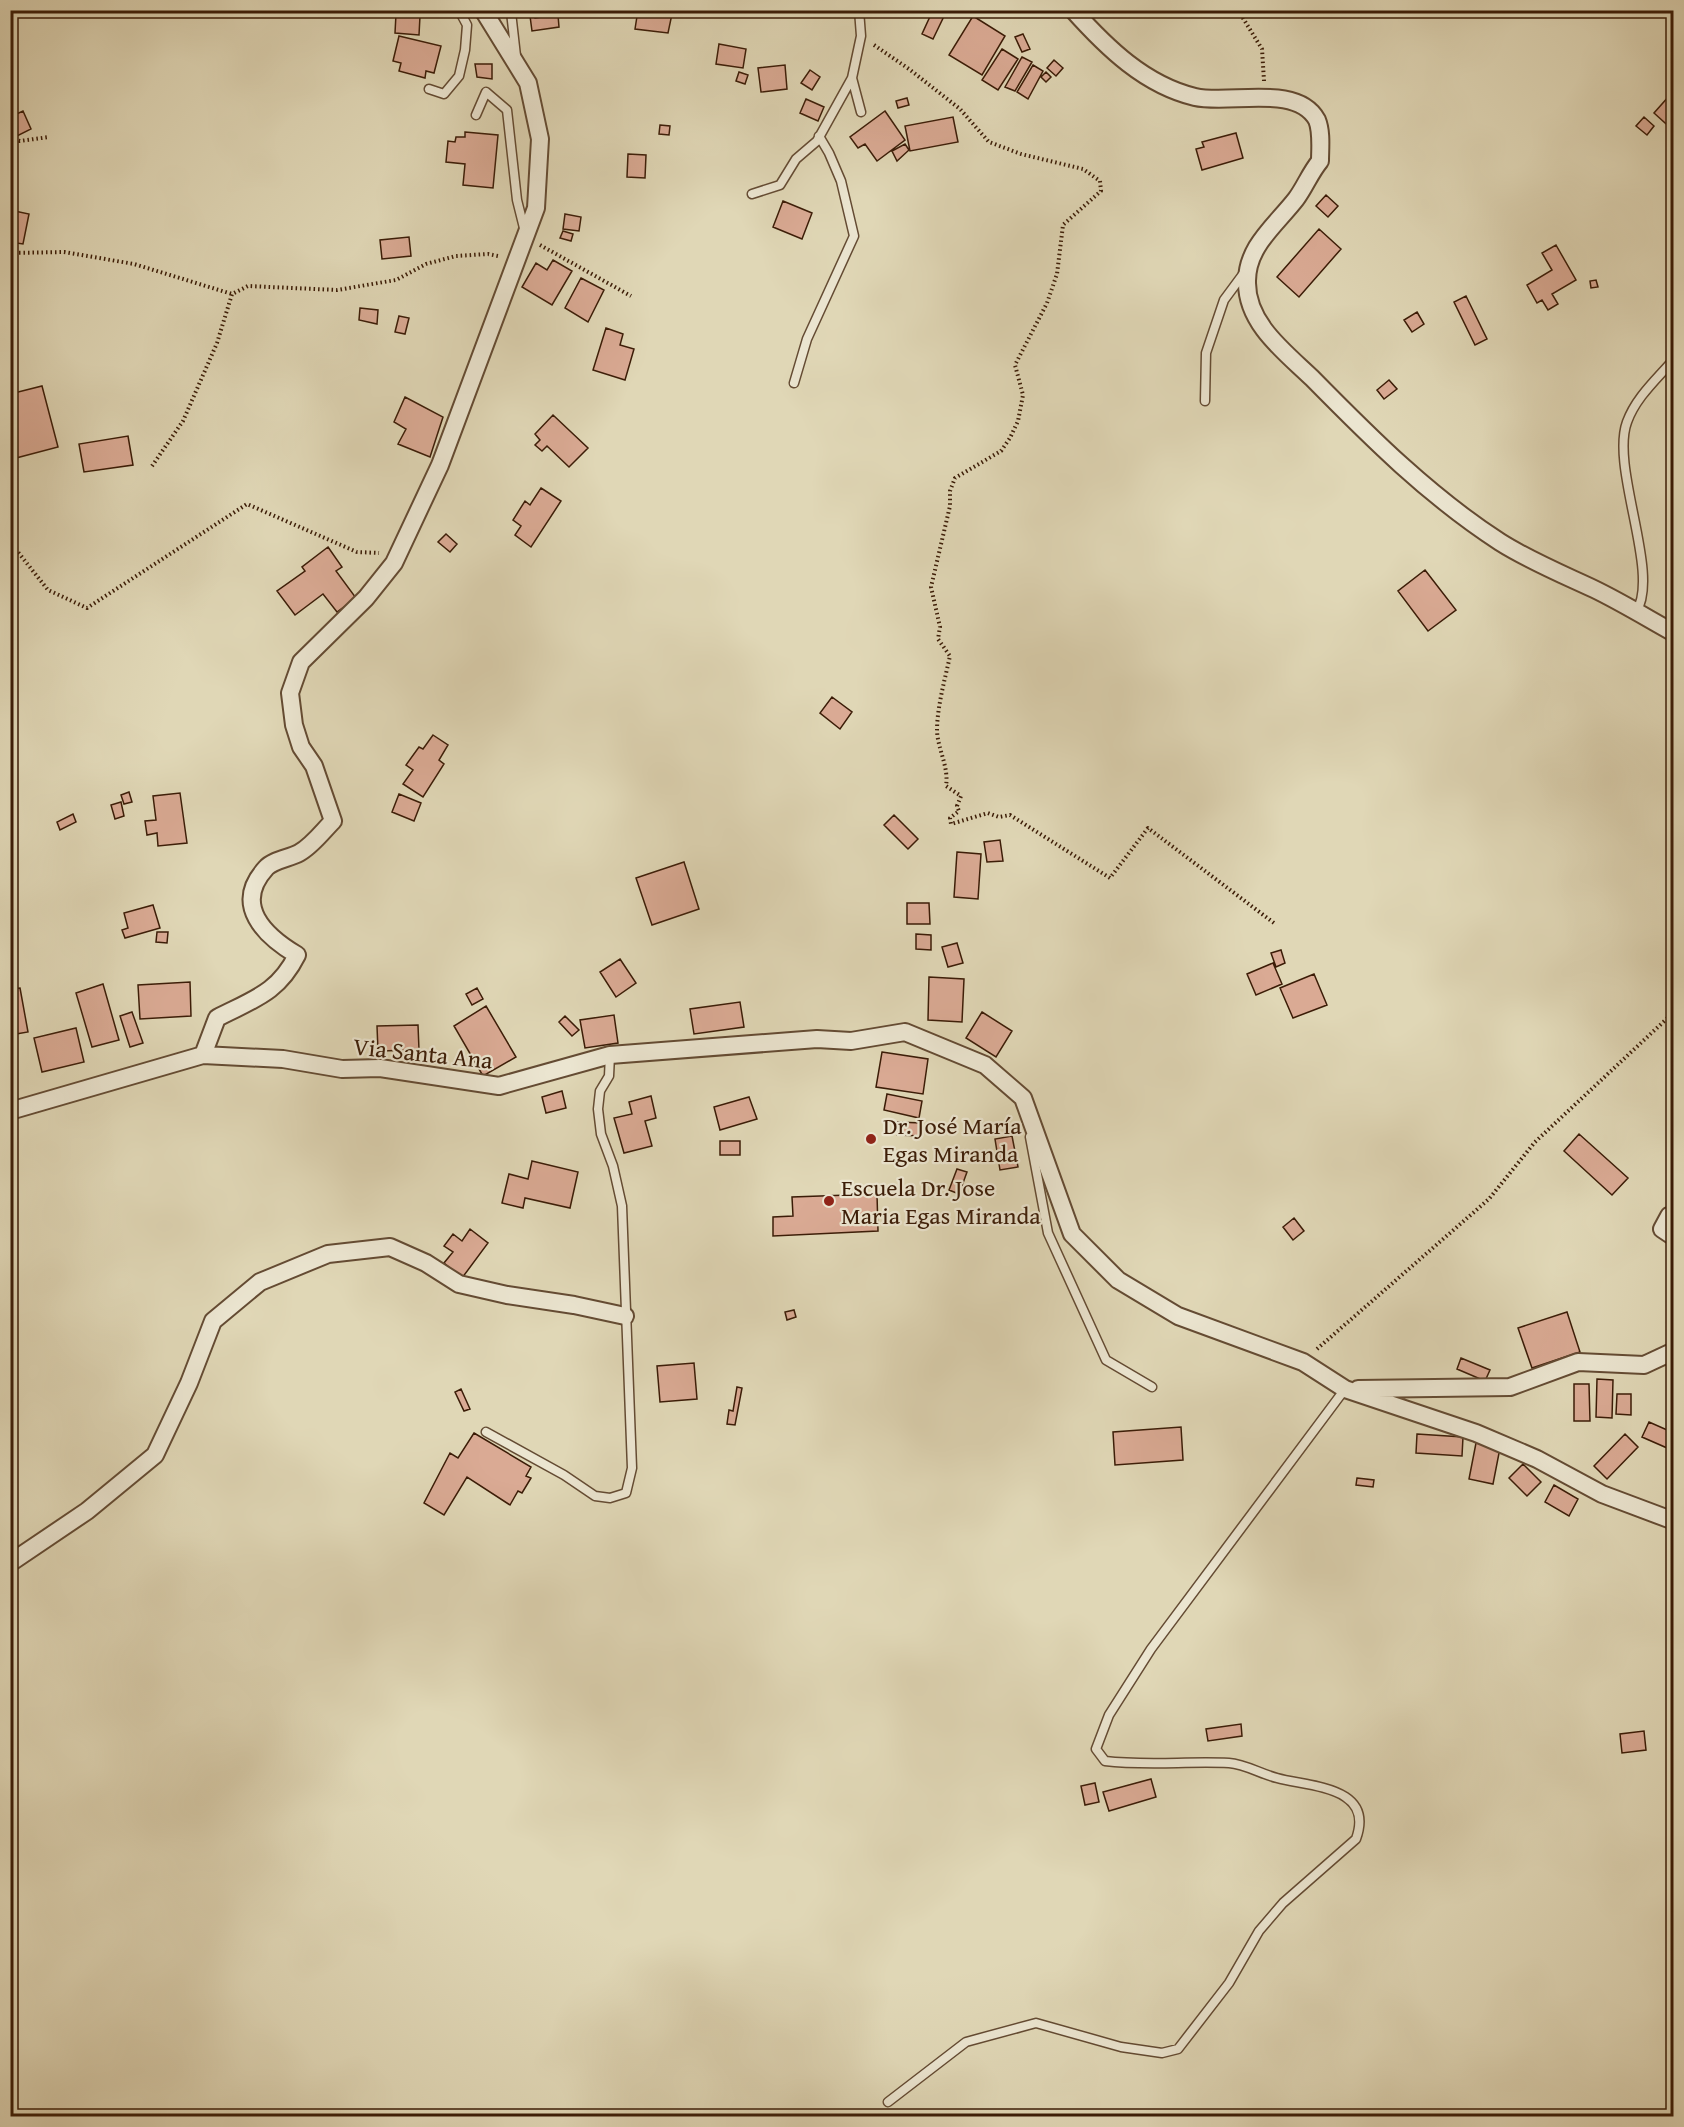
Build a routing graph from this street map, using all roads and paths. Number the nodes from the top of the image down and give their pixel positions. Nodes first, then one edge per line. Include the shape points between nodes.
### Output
1 (459, 10) edge
2 (859, 10) edge
3 (1073, 10) edge
4 (1238, 10) edge
5 (511, 12) dead end
6 (486, 13) edge
7 (861, 36) junction
8 (517, 65) junction
9 (852, 78) junction
10 (429, 89) dead end
11 (1266, 97) junction
12 (861, 112) dead end
13 (476, 115) dead end
14 (819, 136) junction
15 (49, 137) dead end
16 (10, 138) edge
17 (752, 194) dead end
18 (526, 235) junction
19 (10, 253) edge
20 (516, 261) junction
21 (1248, 268) junction
22 (232, 294) junction
23 (631, 296) dead end
24 (1674, 359) edge
25 (794, 383) dead end
26 (1205, 401) dead end
27 (152, 466) dead end
28 (10, 542) edge
29 (398, 554) junction
30 (1636, 612) junction
31 (1674, 633) edge
32 (1274, 923) dead end
33 (1674, 1012) edge
34 (203, 1055) junction
35 (610, 1055) junction
36 (1023, 1098) junction
37 (10, 1111) edge
38 (1674, 1216) edge
39 (1674, 1237) edge
40 (625, 1316) junction
41 (1674, 1351) edge
42 (1303, 1362) junction
43 (1152, 1388) dead end
44 (1345, 1389) junction
45 (486, 1432) dead end
46 (1674, 1521) edge
47 (10, 1563) edge
48 (888, 2102) dead end

1 - 10 lane via 467,25 459,76 444,94
2 - 7 lane
3 - 11 street via 1141,75 1195,97
4 - 11 path via 1262,50
5 - 8 lane
6 - 8 street
7 - 9 lane
7 - 32 path via 960,109 989,142 1083,169 1100,181 1101,191 1063,225 1057,274 1047,303 1015,365 1023,395 1018,421 1000,451 955,478 950,491 931,587 940,627 938,639 950,656 937,729 940,756 948,773 946,786 961,796 959,811 950,818 951,824 988,813 1010,815 1110,878 1148,828
8 - 18 street via 528,83 540,139 536,208
9 - 12 lane
9 - 14 lane
11 - 21 street via 1304,107 1317,121 1320,162 1295,200 1260,241
13 - 18 lane via 486,92 507,110 517,200
14 - 17 lane via 796,159 780,184
14 - 25 lane via 841,181 854,236 807,339
15 - 16 path via 20,141
18 - 20 street
18 - 23 path
19 - 22 path via 64,252 134,264
20 - 22 path via 488,254 456,256 426,264 396,280 337,290 248,286
20 - 29 street via 440,465
21 - 26 lane via 1224,300 1206,353
21 - 30 street via 1248,295 1262,327 1392,458 1461,515 1501,542
22 - 27 path via 217,343 183,421
24 - 30 lane via 1636,402 1623,440 1642,581
28 - 29 path via 48,590 87,608 247,504 357,552
29 - 34 street via 366,598 301,662 290,693 301,747 314,766 333,821 301,852 267,867 252,895 257,922 274,941 297,955 275,988 218,1018
30 - 31 street
33 - 42 path via 1534,1142 1489,1199
34 - 35 street, Via Santa Ana via 283,1059 342,1069 380,1068 499,1086
34 - 37 street, Via Santa Ana
35 - 36 street, Via Santa Ana via 817,1039 851,1041 905,1032 985,1065
35 - 40 lane via 609,1076 600,1090 598,1109 601,1134 622,1206
36 - 42 street via 1072,1234 1118,1280 1178,1316
36 - 43 lane via 1048,1233 1106,1360
38 - 39 street via 1669,1216 1662,1229
40 - 45 lane via 632,1468 626,1493 610,1498 595,1496
40 - 47 street via 459,1284 390,1247 328,1254 260,1282 213,1321 155,1455 87,1511
41 - 44 street via 1644,1365 1578,1362 1510,1387
42 - 44 street
44 - 46 street via 1476,1433 1537,1459 1602,1494
44 - 48 lane via 1151,1649 1109,1715 1096,1749 1105,1761 1232,1763 1339,1792 1355,1806 1361,1827 1356,1839 1283,1903 1259,1931 1229,1983 1178,2049 1162,2053 1121,2047 1036,2023 966,2042

